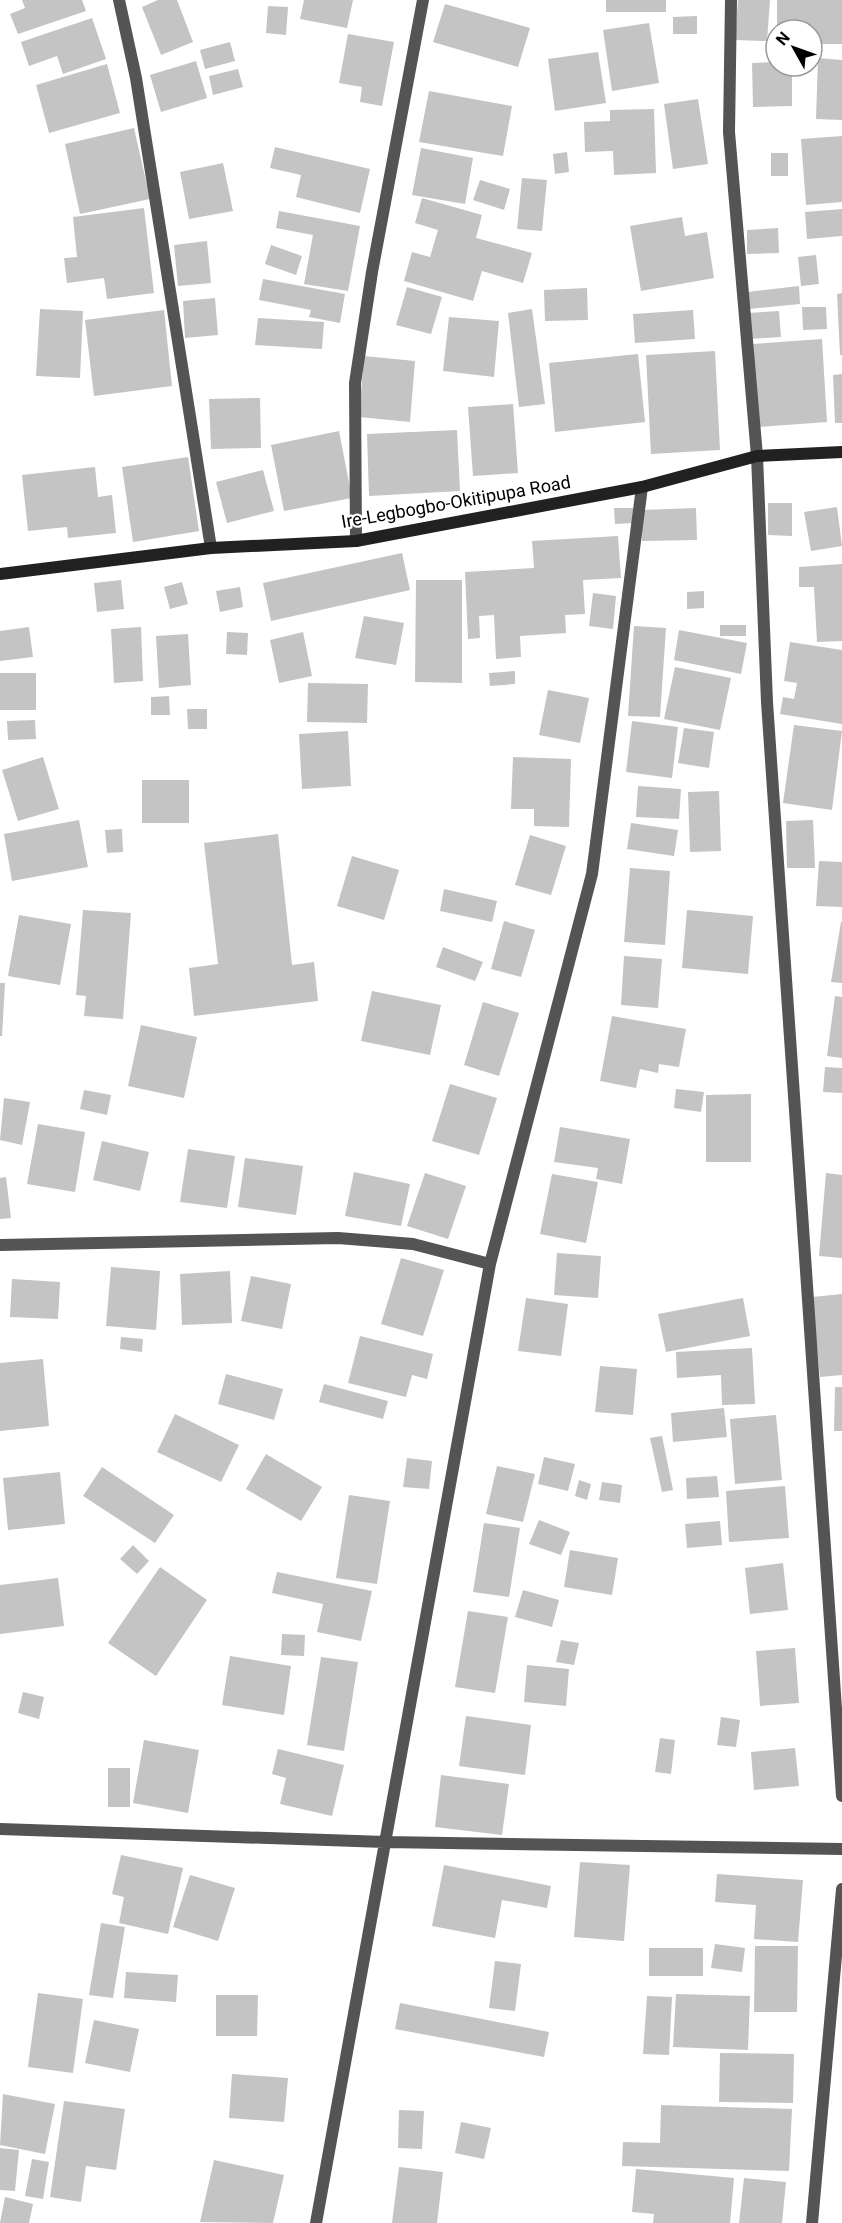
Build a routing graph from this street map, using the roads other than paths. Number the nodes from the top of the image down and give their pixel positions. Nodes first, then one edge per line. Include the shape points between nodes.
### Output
1 (119, 0) edge
2 (423, 0) edge
3 (731, 0) edge
4 (842, 452) edge
5 (757, 456) junction
6 (642, 487) junction
7 (356, 541) junction
8 (211, 548) junction
9 (0, 574) edge
10 (0, 1245) edge
11 (490, 1264) junction
12 (842, 1796) edge
13 (0, 1829) edge
14 (385, 1842) junction
15 (842, 1849) edge
16 (842, 1889) edge
17 (316, 2223) edge
18 (812, 2223) edge

1 - 8 street via 136,78
2 - 7 street via 355,383
3 - 5 street via 729,132
4 - 5 street, Ire-Legbogbo-Okitipupa Road
5 - 6 street, Ire-Legbogbo-Okitipupa Road
5 - 12 street via 767,702
6 - 7 street, Ire-Legbogbo-Okitipupa Road
6 - 11 street via 592,874
7 - 8 street, Ire-Legbogbo-Okitipupa Road
8 - 9 street, Ire-Legbogbo-Okitipupa Road
10 - 11 street via 338,1238 413,1244
11 - 14 street
13 - 14 street
14 - 15 street
14 - 17 street
16 - 18 street

